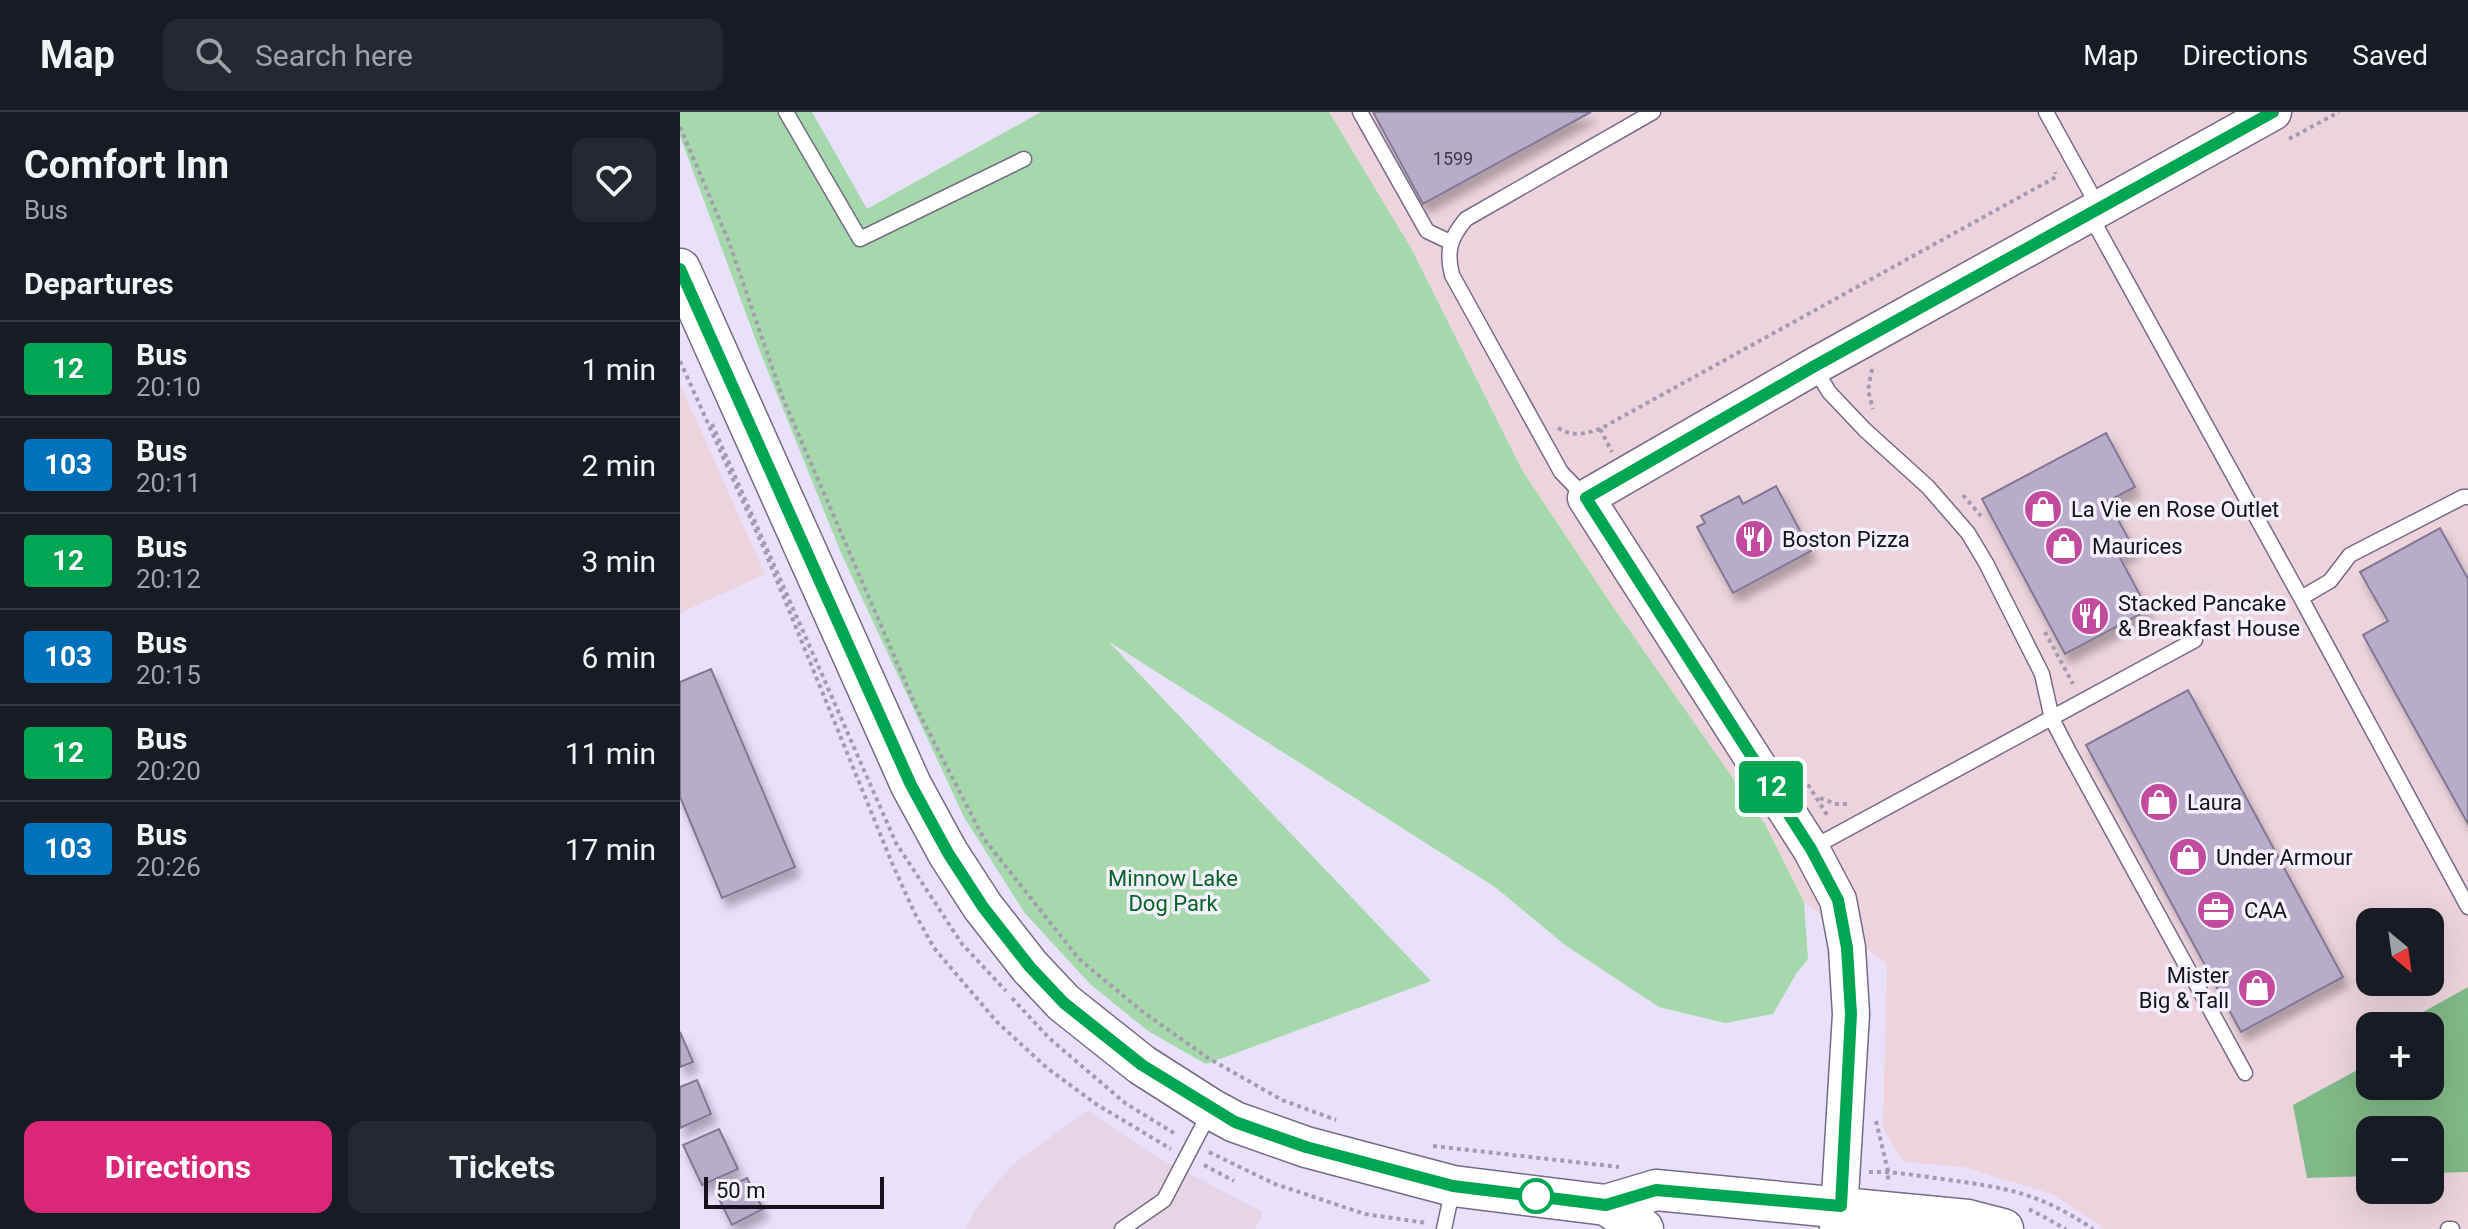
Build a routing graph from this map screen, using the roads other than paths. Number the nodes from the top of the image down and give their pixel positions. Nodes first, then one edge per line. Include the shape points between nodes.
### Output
1 (786, 112) edge
2 (1360, 112) edge
3 (1653, 112) edge
4 (2046, 112) edge
5 (2273, 112) edge
6 (1024, 159) dead end
7 (2094, 211) junction
8 (1450, 242) junction
9 (680, 269) edge
10 (1813, 367) junction
11 (2468, 497) edge
12 (1586, 498) junction
13 (2301, 598) junction
14 (2195, 640) dead end
15 (2052, 719) junction
16 (1811, 849) junction
17 (2468, 907) edge
18 (2245, 1073) dead end
19 (1211, 1109) junction
20 (1453, 1186) junction
21 (1606, 1205) junction
22 (1840, 1218) edge
23 (1122, 1229) edge
24 (1444, 1229) edge
25 (1643, 1229) edge
26 (2003, 1229) edge

1 - 6 lane via 860,239
2 - 8 lane via 1427,231
3 - 8 lane via 1466,219
4 - 7 lane
5 - 7 street
7 - 10 street
7 - 13 lane
8 - 12 lane via 1452,275 1561,472
9 - 19 main road via 911,785 948,853 983,907 1064,1003 1142,1065
10 - 12 street
10 - 15 lane via 1829,392 1968,533 2042,674
11 - 13 lane via 2350,555 2330,581
12 - 16 street
13 - 17 lane
14 - 15 lane
15 - 16 lane
15 - 18 lane
16 - 22 street via 1838,900 1847,948 1851,1014
19 - 20 main road via 1306,1147
19 - 23 lane via 1164,1200
20 - 21 main road
20 - 24 lane
21 - 22 main road via 1656,1190
21 - 25 main road
22 - 26 main road via 1968,1220

